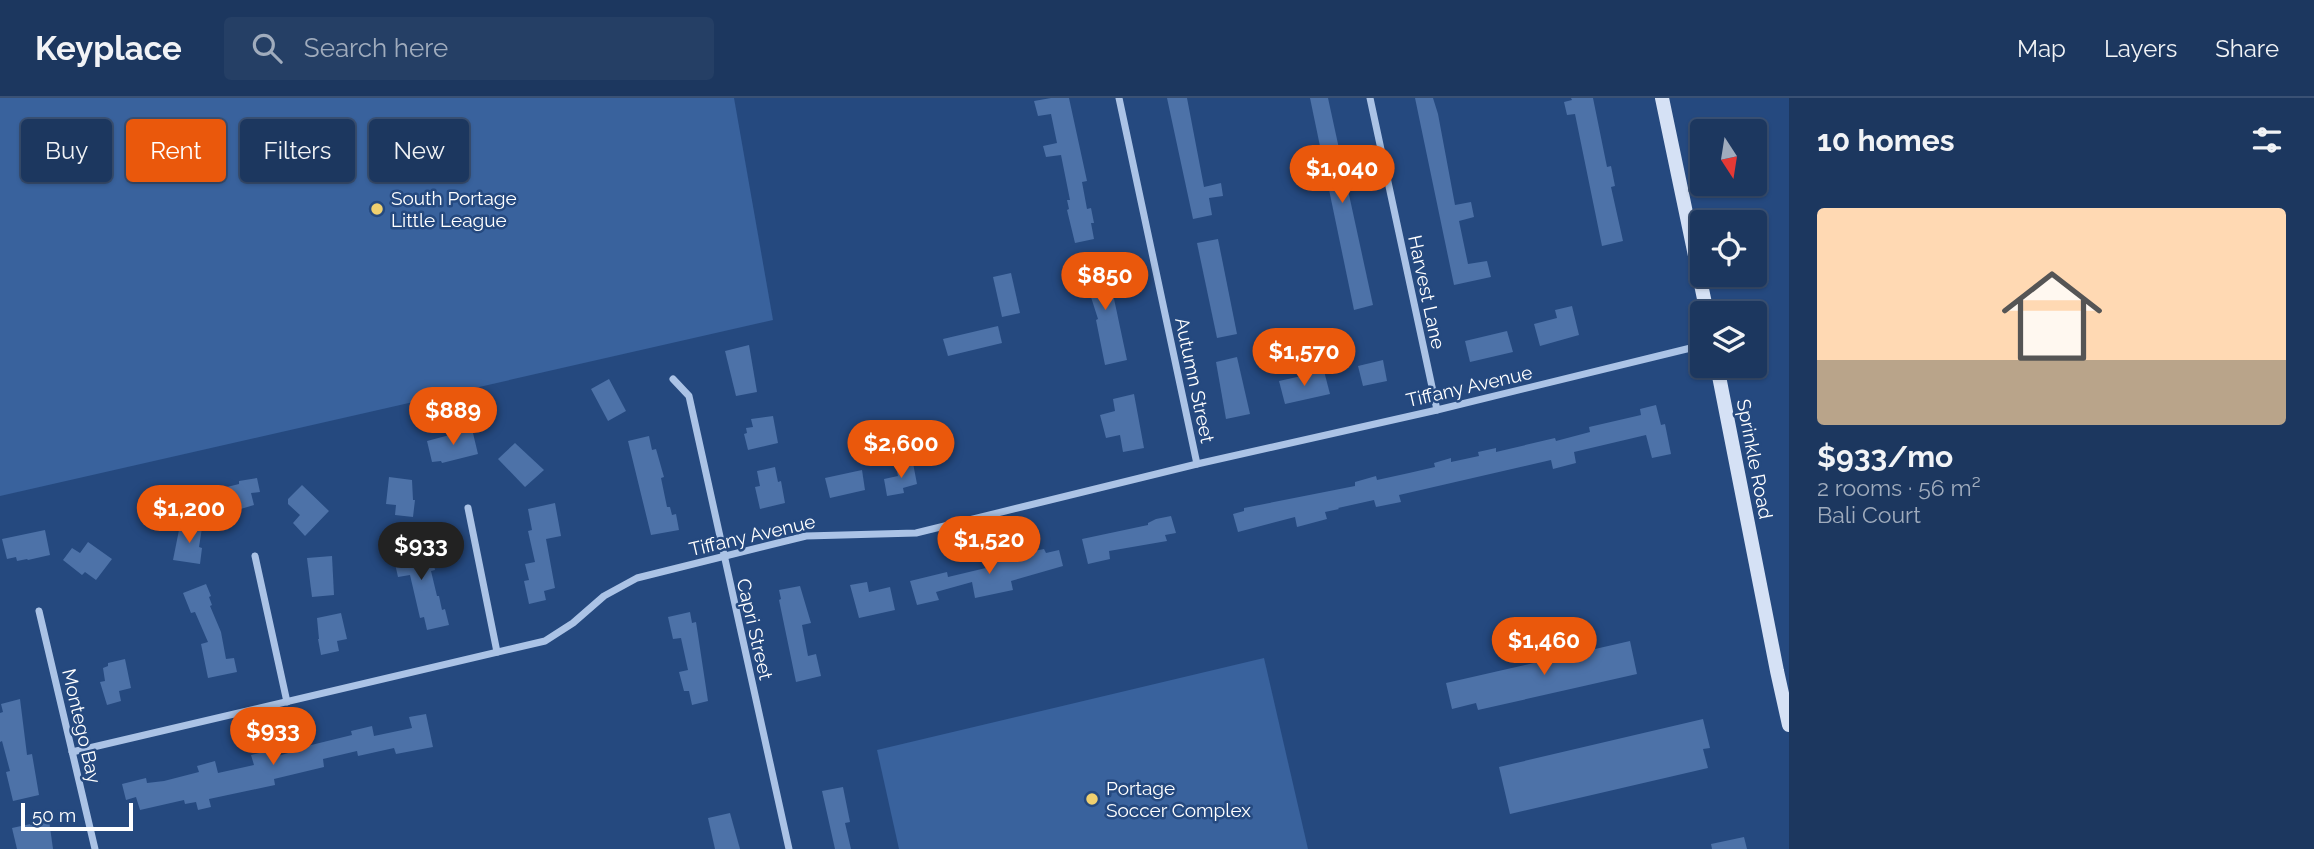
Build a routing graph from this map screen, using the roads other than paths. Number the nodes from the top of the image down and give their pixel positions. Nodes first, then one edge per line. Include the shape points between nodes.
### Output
1 (1119, 98) edge
2 (1370, 98) edge
3 (1661, 98) edge
4 (1704, 301) edge
5 (1690, 348) edge
6 (1719, 378) edge
7 (673, 379) dead end
8 (1437, 410) junction
9 (1197, 464) junction
10 (468, 508) dead end
11 (255, 556) dead end
12 (723, 557) junction
13 (39, 611) dead end
14 (497, 652) junction
15 (287, 702) junction
16 (1789, 725) edge
17 (72, 752) junction
18 (95, 849) edge
19 (789, 849) edge

1 - 9 street, Autumn Street
2 - 8 street, Harvest Lane
3 - 4 main road
5 - 8 street, Tiffany Avenue
6 - 16 main road, Sprinkle Road
7 - 12 street, Capri Street via 689,396
8 - 9 street, Tiffany Avenue
9 - 12 street, Tiffany Avenue via 916,533 806,536
10 - 14 street
11 - 15 street
12 - 14 street, Tiffany Avenue via 637,578 604,596 545,641
12 - 19 street, Capri Street
13 - 17 street, Montego Bay
14 - 15 street, Tiffany Avenue
15 - 17 street, Tiffany Avenue
17 - 18 street, Montego Bay

